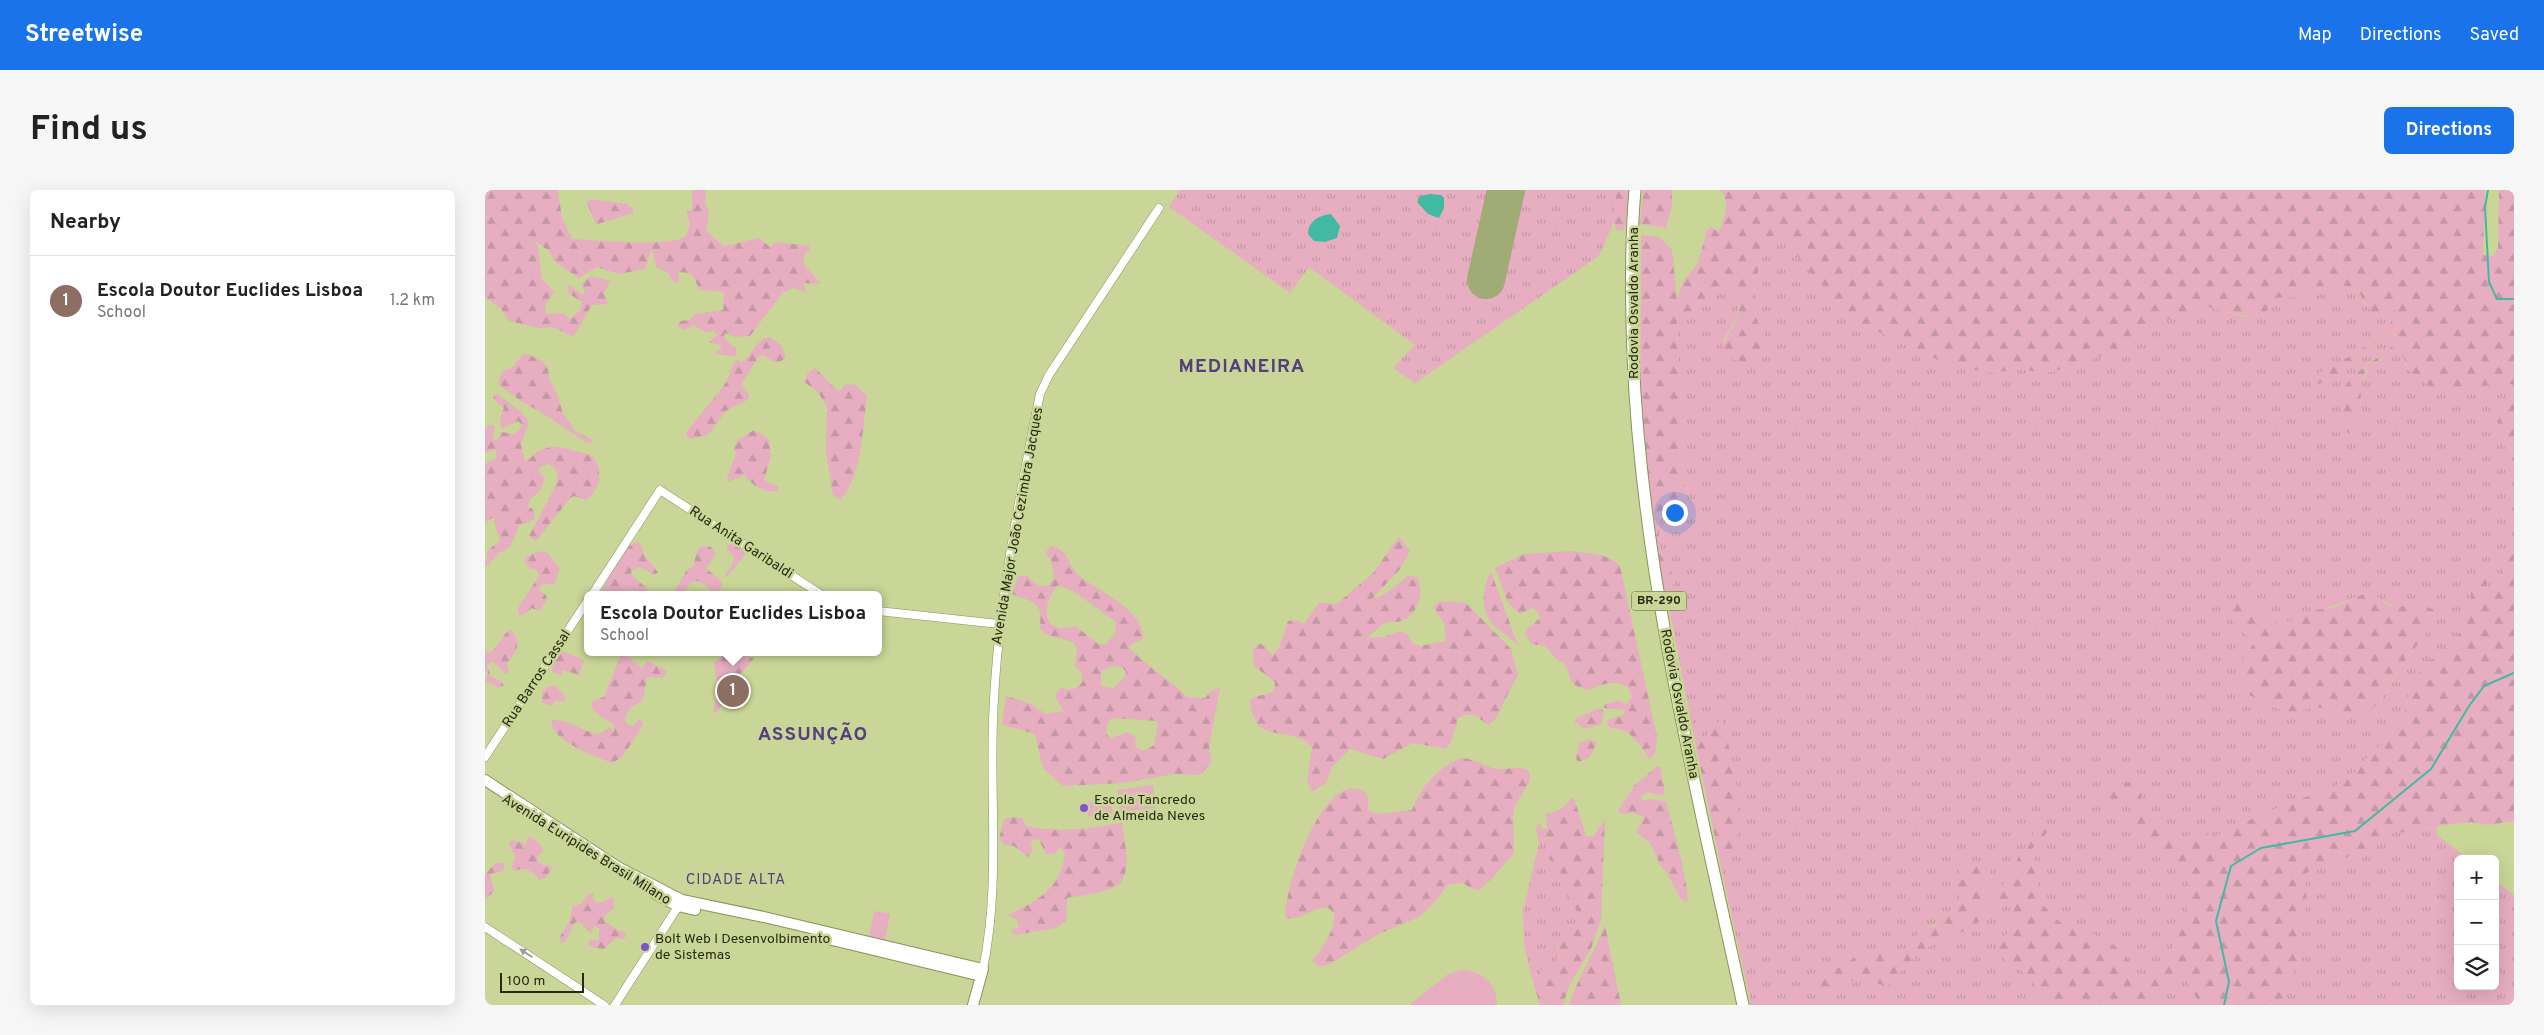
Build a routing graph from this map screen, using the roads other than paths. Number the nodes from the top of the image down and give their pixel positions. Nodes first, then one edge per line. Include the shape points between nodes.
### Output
1 (1635, 190) edge
2 (1159, 208) dead end
3 (595, 591) edge
4 (816, 591) edge
5 (584, 606) edge
6 (882, 611) edge
7 (999, 624) junction
8 (485, 757) edge
9 (485, 780) edge
10 (485, 788) edge
11 (514, 802) junction
12 (680, 903) junction
13 (485, 926) edge
14 (982, 973) junction
15 (604, 1005) edge
16 (615, 1005) edge
17 (973, 1005) edge
18 (1743, 1005) edge

1 - 18 highway, Rodovia Osvaldo Aranha / BR-290 via 1631,313 1643,490 1657,593
2 - 7 street, Avenida Major João Cezimbra Jacques via 1049,375 1040,394
3 - 4 street, Rua Anita Garibaldi via 660,490
5 - 8 street, Rua Barros Cassal
6 - 7 street
7 - 14 street, Avenida Major João Cezimbra Jacques via 993,720 992,894 989,939
9 - 11 main road, Avenida Euripides Brasil Milano
10 - 11 main road, Avenida Euripides Brasil Milano
11 - 12 main road, Avenida Euripides Brasil Milano via 617,869
12 - 14 main road, Avenida Euripides Brasil Milano
12 - 16 street
15 -> 13 street
14 - 17 main road

